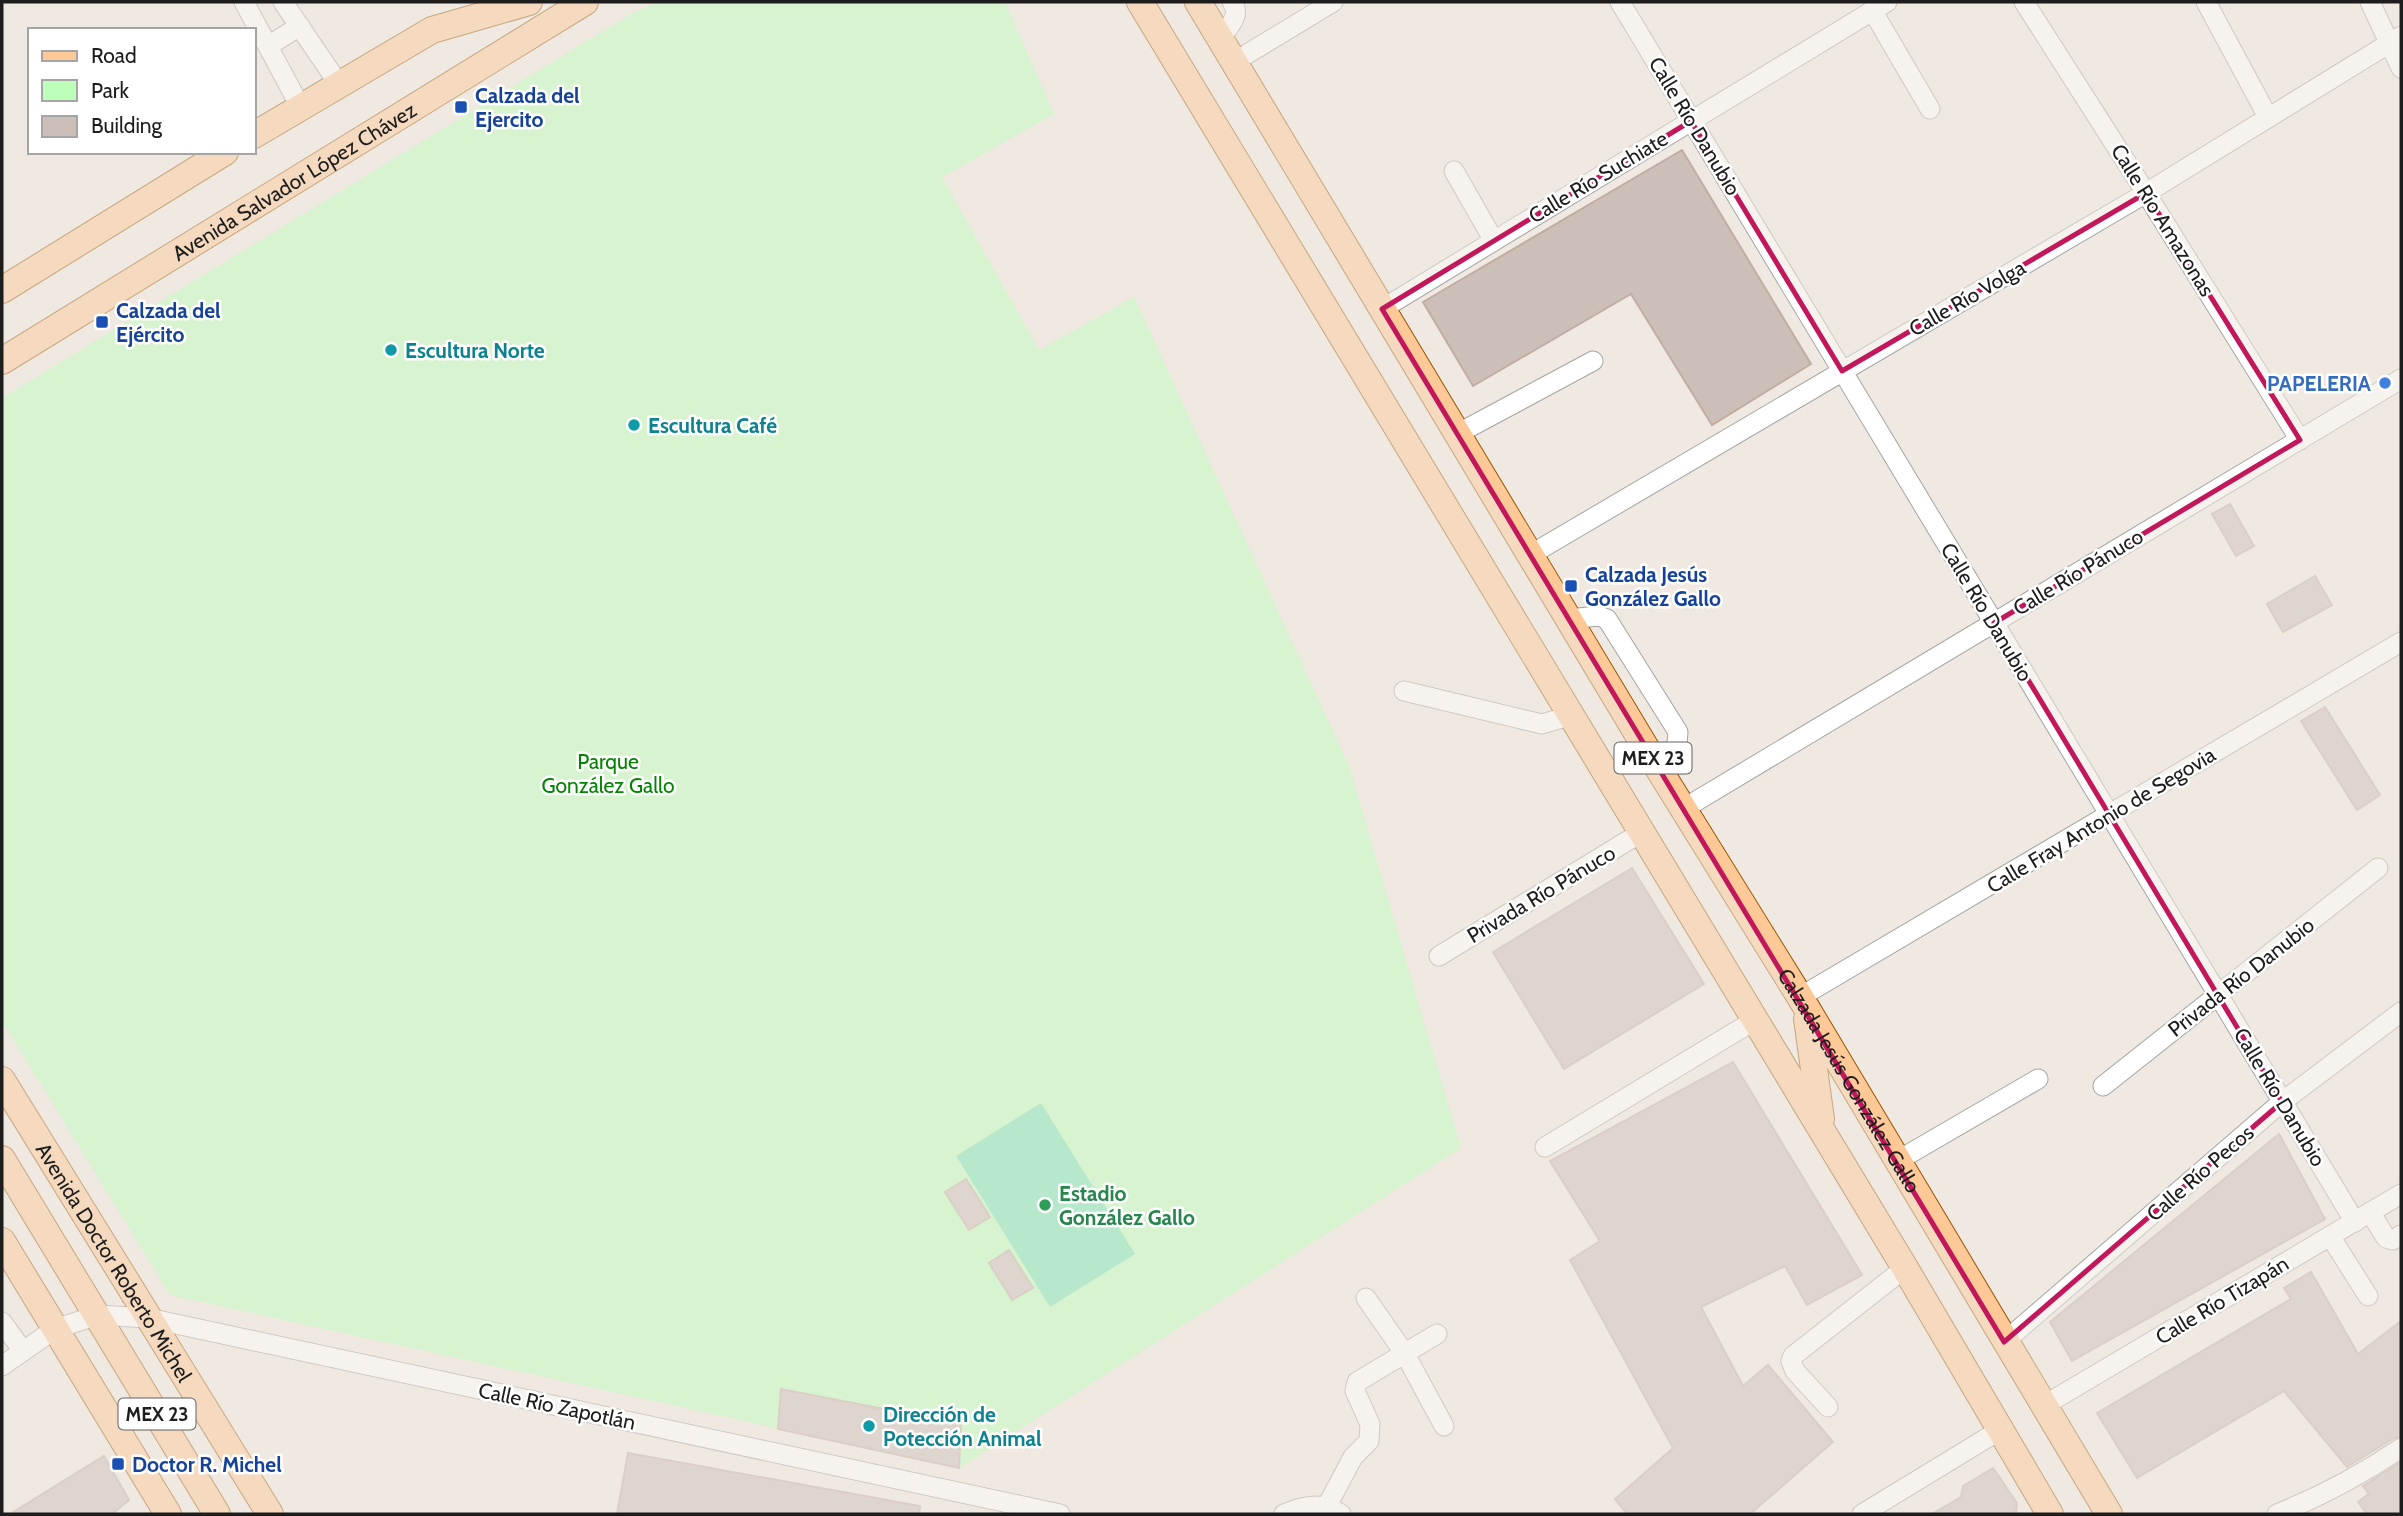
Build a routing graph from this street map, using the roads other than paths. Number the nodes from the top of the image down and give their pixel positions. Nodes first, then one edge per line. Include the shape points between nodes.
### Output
1 (244, 2) edge
2 (283, 2) edge
3 (471, 2) edge
4 (528, 2) edge
5 (585, 2) edge
6 (1140, 2) edge
7 (1198, 2) edge
8 (1232, 2) edge
9 (1334, 2) edge
10 (1620, 2) edge
11 (2024, 2) edge
12 (2206, 2) edge
13 (2370, 2) edge
14 (1880, 6) edge
15 (300, 26) junction
16 (432, 30) junction
17 (1220, 38) junction
18 (2395, 39) edge
19 (268, 46) junction
20 (1234, 62) junction
21 (2401, 68) edge
22 (338, 83) junction
23 (300, 106) junction
24 (1930, 109) dead end
25 (2268, 117) junction
26 (1691, 121) junction
27 (256, 134) edge
28 (222, 154) edge
29 (1454, 172) dead end
30 (2146, 193) junction
31 (1494, 241) junction
32 (2, 290) edge
33 (1382, 309) junction
34 (2, 360) edge
35 (1592, 361) dead end
36 (1842, 371) junction
37 (2401, 379) edge
38 (1457, 434) junction
39 (2300, 440) junction
40 (1531, 555) junction
41 (1994, 623) junction
42 (2401, 642) edge
43 (1404, 691) dead end
44 (1572, 715) junction
45 (1683, 809) junction
46 (2109, 814) junction
47 (1642, 832) junction
48 (2378, 868) dead end
49 (1439, 956) dead end
50 (2218, 995) junction
51 (1802, 1002) junction
52 (2401, 1012) edge
53 (1755, 1020) junction
54 (2038, 1079) dead end
55 (2, 1080) edge
56 (2104, 1086) dead end
57 (2282, 1102) junction
58 (1822, 1132) junction
59 (1545, 1147) dead end
60 (2, 1159) edge
61 (1897, 1161) junction
62 (2401, 1194) edge
63 (2362, 1217) junction
64 (2401, 1235) edge
65 (2330, 1236) junction
66 (2, 1241) edge
67 (1905, 1268) junction
68 (2368, 1296) dead end
69 (1366, 1298) dead end
70 (98, 1315) junction
71 (148, 1318) junction
72 (2, 1322) edge
73 (55, 1329) junction
74 (1437, 1334) dead end
75 (2004, 1342) junction
76 (23, 1352) junction
77 (1405, 1354) junction
78 (2, 1366) edge
79 (2043, 1406) junction
80 (1828, 1407) dead end
81 (1444, 1426) dead end
82 (2000, 1430) junction
83 (2401, 1448) edge
84 (1334, 1510) edge
85 (168, 1514) edge
86 (217, 1514) edge
87 (271, 1514) edge
88 (1060, 1514) edge
89 (1283, 1514) edge
90 (1863, 1514) edge
91 (2050, 1514) edge
92 (2109, 1514) edge
93 (2277, 1514) edge

1 - 19 street
2 - 15 street
3 - 16 main road
4 - 16 main road
5 - 34 main road, Avenida Salvador López Chávez
6 - 44 main road, MEX 23
7 - 17 main road, Calzada Jesús González Gallo / MEX 23
8 - 17 street via 1236,16
9 - 20 street
10 - 26 street, Calle Río Danubio
11 - 30 street, Calle Río Amazonas
12 - 25 street
13 - 18 street
14 - 24 street
14 - 26 street, Calle Río Suchiate
15 - 19 street
15 - 22 street
16 - 22 main road
17 - 20 main road, Calzada Jesús González Gallo / MEX 23
18 - 21 street
18 - 25 street, Calle Río Volga
19 - 23 street
20 - 33 main road, Calzada Jesús González Gallo / MEX 23
22 - 23 main road
23 - 27 main road
25 - 30 street, Calle Río Volga
26 - 31 street, Calle Río Suchiate
26 - 36 street, Calle Río Danubio
28 - 32 main road
29 - 31 street
30 - 36 street, Calle Río Volga
30 - 39 street, Calle Río Amazonas
31 - 33 street, Calle Río Suchiate
33 - 38 main road, Calzada Jesús González Gallo / MEX 23
35 - 38 street
36 - 40 street, Calle Río Volga
36 - 41 street, Calle Río Danubio
37 - 39 street, Calle Río Pánuco
38 - 40 main road, Calzada Jesús González Gallo / MEX 23
39 - 41 street, Calle Río Pánuco
40 - 45 main road, Calzada Jesús González Gallo / MEX 23
41 - 45 street, Calle Río Pánuco
41 - 46 street, Calle Río Danubio
42 - 46 street, Calle Fray Antonio de Segovia
43 - 44 street via 1542,724
44 - 47 main road, MEX 23
45 - 51 main road, Calzada Jesús González Gallo / MEX 23
46 - 50 street, Calle Río Danubio
46 - 51 street, Calle Fray Antonio de Segovia
47 - 49 street, Privada Río Pánuco
47 - 53 main road, MEX 23
48 - 50 street, Privada Río Danubio
50 - 56 street, Privada Río Danubio
50 - 57 street, Calle Río Danubio
51 - 58 main road
51 - 61 main road, Calzada Jesús González Gallo / MEX 23
52 - 57 street, Calle Río Pecos
53 - 58 main road, MEX 23
53 - 59 street
54 - 61 street
55 - 71 main road, Avenida Doctor Roberto Michel
57 - 63 street, Calle Río Danubio
57 - 75 street, Calle Río Pecos
58 - 67 main road, MEX 23
60 - 70 main road, Avenida Doctor Roberto Michel / MEX 23
61 - 75 main road, Calzada Jesús González Gallo / MEX 23
62 - 63 street, Calle Río Tizapán
63 - 64 street, Calle Río Danubio via 2386,1238
63 - 65 street, Calle Río Tizapán
65 - 68 street
65 - 79 street, Calle Río Tizapán
66 - 73 main road
67 - 80 street via 1793,1356 1795,1371
67 - 82 main road, MEX 23
69 - 77 street
70 - 71 street, Calle Río Zapotlán
70 - 73 street, Calle Río Zapotlán
70 - 86 main road, Avenida Doctor Roberto Michel / MEX 23
71 - 87 main road, Avenida Doctor Roberto Michel
71 - 88 street, Calle Río Zapotlán
72 - 76 street
73 - 76 street, Calle Río Zapotlán
73 - 85 main road
74 - 77 street
75 - 79 main road, Calzada Jesús González Gallo / MEX 23
76 - 78 street, Calle Río Zapotlán
77 - 81 street
77 - 84 street via 1357,1382 1355,1391 1370,1424 1368,1441 1353,1457
79 - 92 main road, Calzada Jesús González Gallo / MEX 23
82 - 90 street
82 - 91 main road, MEX 23
83 - 93 street via 2362,1474
84 - 89 street via 1308,1507

